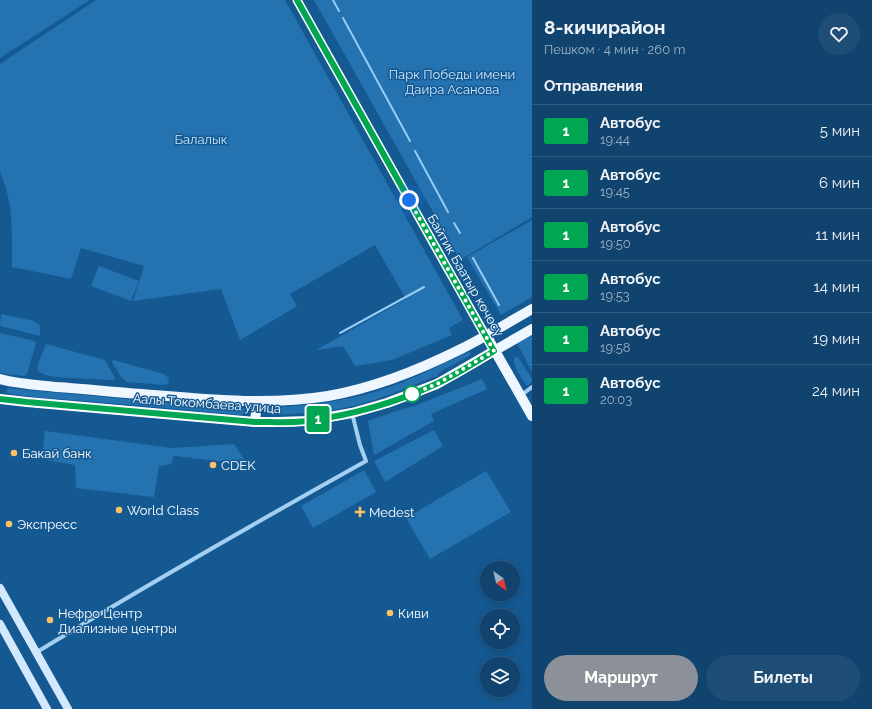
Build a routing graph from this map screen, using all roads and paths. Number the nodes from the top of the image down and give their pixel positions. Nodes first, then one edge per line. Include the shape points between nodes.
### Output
1 (297, 0) edge
2 (532, 309) edge
3 (532, 329) edge
4 (486, 335) junction
5 (494, 351) junction
6 (0, 380) edge
7 (532, 387) edge
8 (520, 396) junction
9 (0, 399) edge
10 (258, 401) junction
11 (352, 413) junction
12 (532, 416) edge
13 (255, 422) junction
14 (0, 588) edge
15 (0, 624) edge
16 (36, 652) junction
17 (48, 709) edge
18 (68, 709) edge

1 - 4 main road, Байтик Баатыр көчөсү
2 - 4 main road, Аалы Токомбаева улица
3 - 5 main road, Аалы Токомбаева улица
4 - 5 main road, Байтик Баатыр көчөсү
4 - 10 main road, Аалы Токомбаева улица via 462,349 381,383 320,397
5 - 8 main road, Байтик Баатыр көчөсү
5 - 11 main road, Аалы Токомбаева улица via 437,384
6 - 10 main road, Аалы Токомбаева улица via 101,391
7 - 8 street
8 - 12 main road, Байтик Баатыр көчөсү
9 - 13 main road, Аалы Токомбаева улица
10 - 13 main road
11 - 13 main road, Аалы Токомбаева улица via 306,421
11 - 16 street via 366,461
14 - 16 main road
15 - 17 main road
16 - 18 main road

